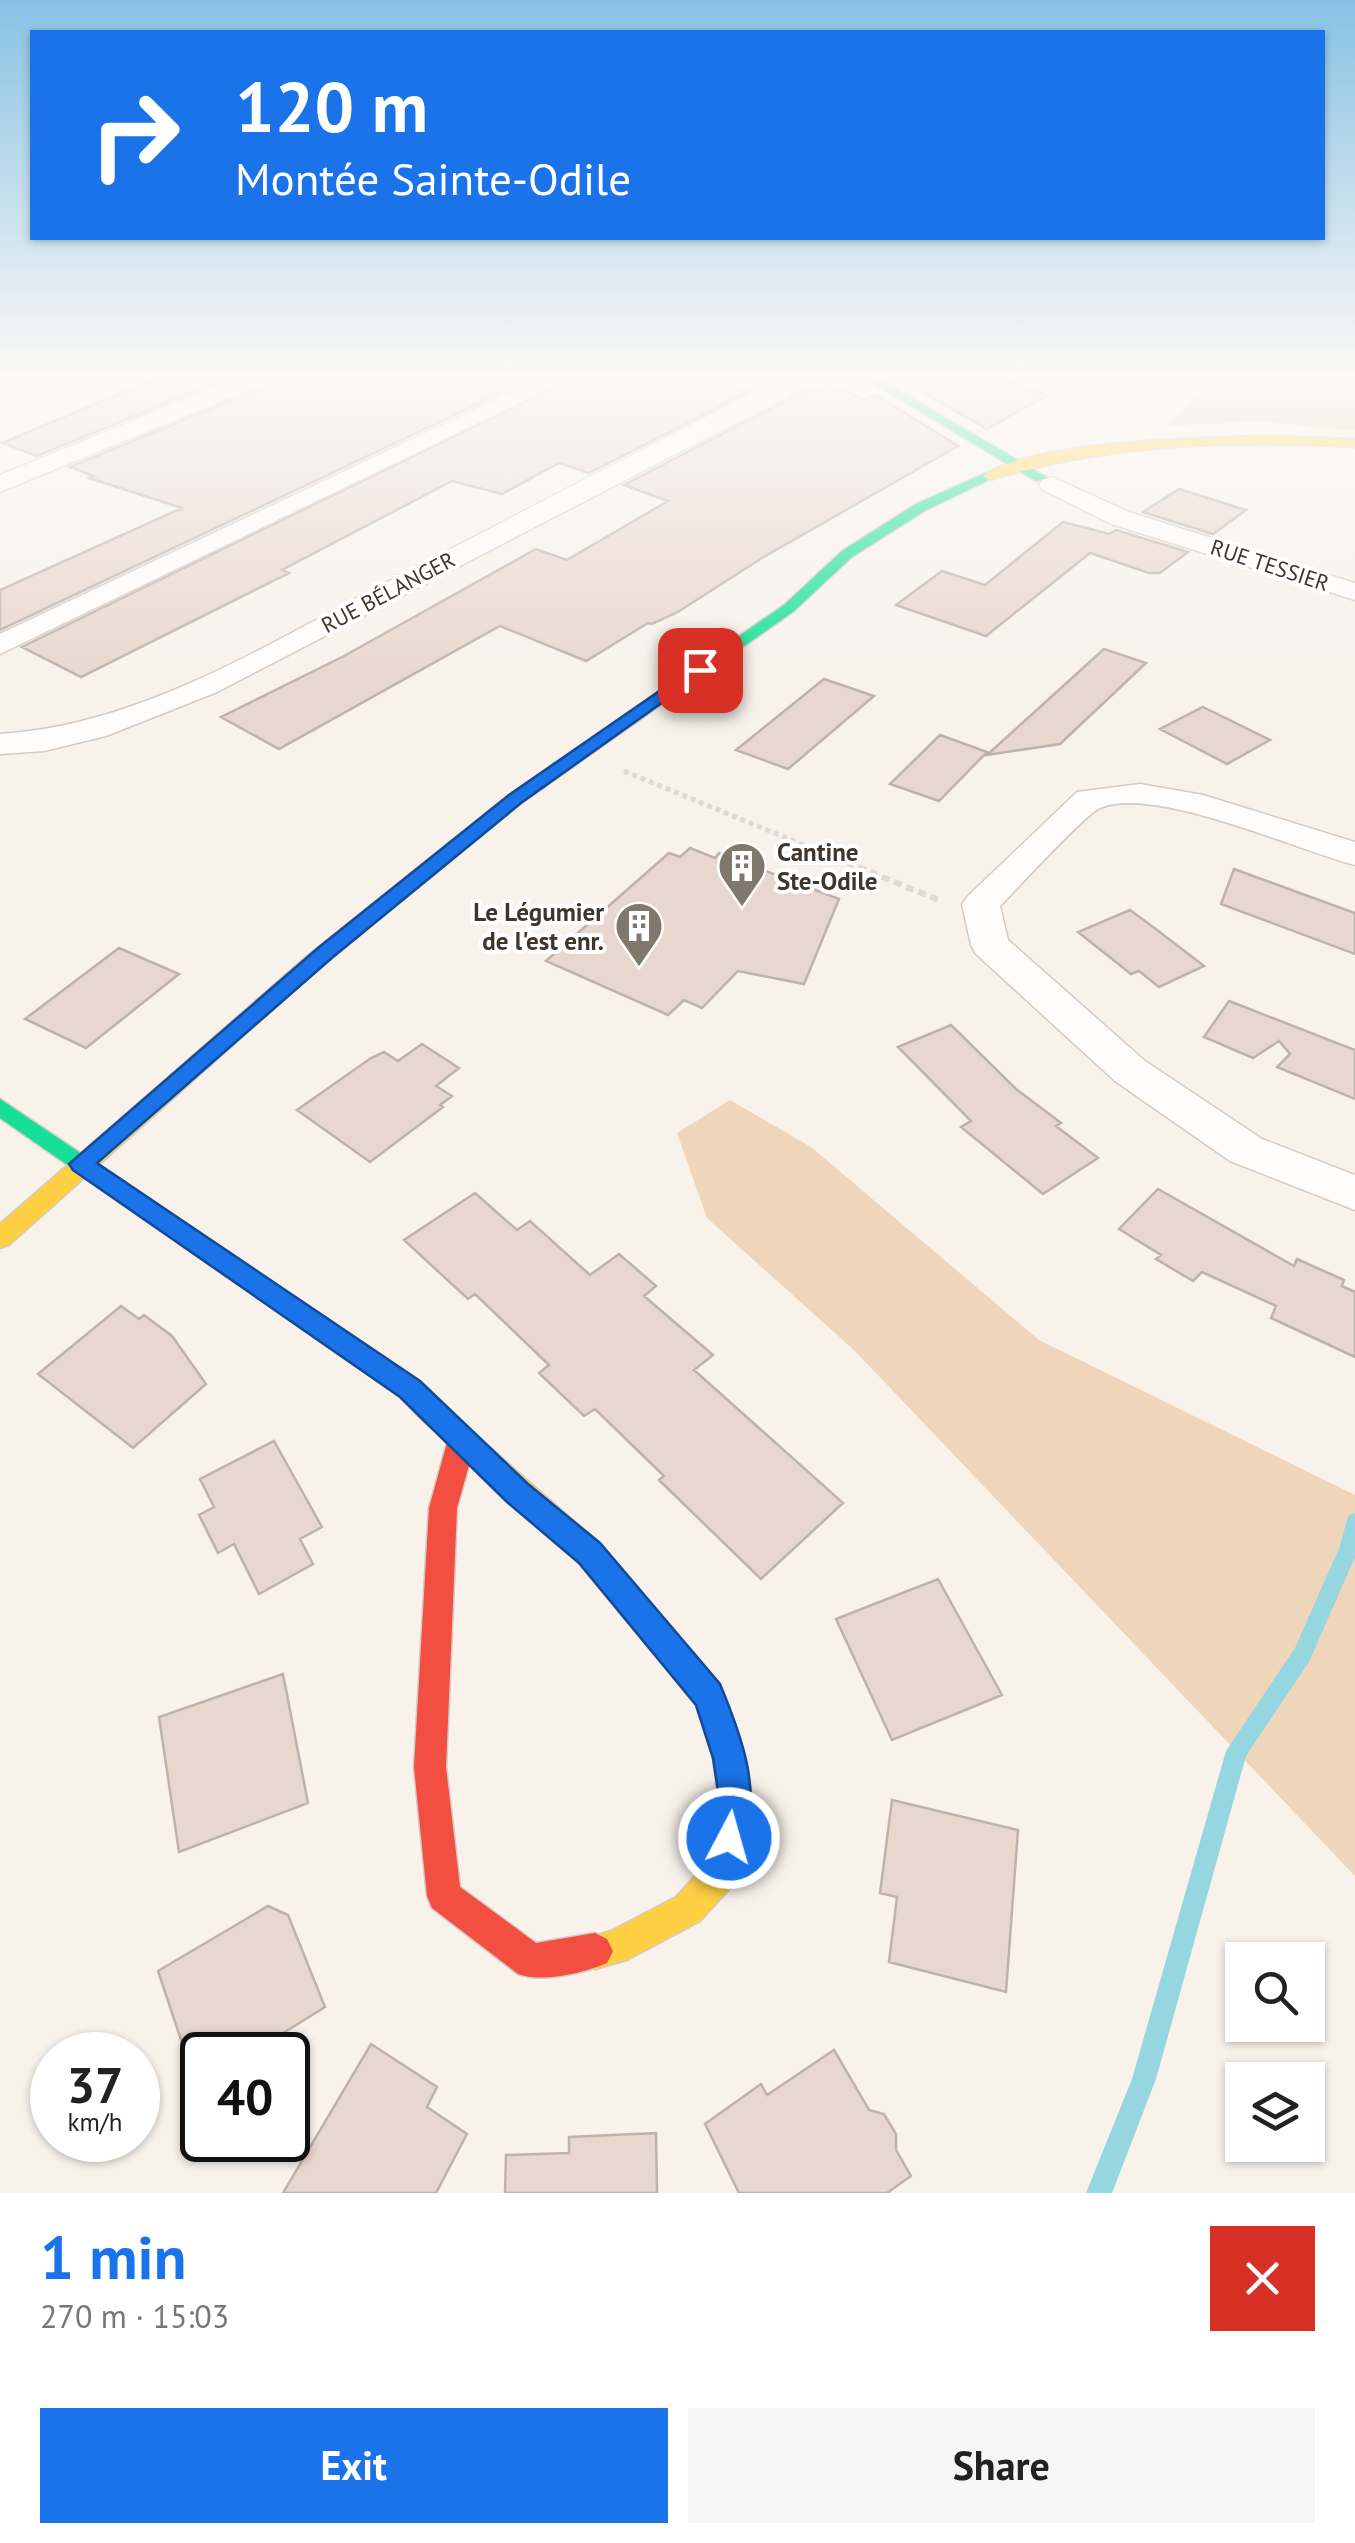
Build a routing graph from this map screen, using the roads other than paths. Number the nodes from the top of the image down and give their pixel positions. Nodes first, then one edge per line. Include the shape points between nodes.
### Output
1 (351, 477) edge
2 (608, 477) edge
3 (987, 477) edge
4 (1041, 477) edge
5 (1085, 477) edge
6 (1052, 484) junction
7 (1022, 493) dead end
8 (852, 582) dead end
9 (1355, 592) edge
10 (789, 608) junction
11 (0, 645) edge
12 (0, 744) edge
13 (1355, 854) edge
14 (0, 1108) edge
15 (81, 1164) junction
16 (1355, 1193) edge
17 (0, 1238) edge
18 (462, 1440) junction

1 - 11 street
2 - 12 street, RUE BÉLANGER via 161,704 62,740
3 - 10 main road via 921,506 847,554
4 - 6 main road, RUE TESSIER
5 - 6 main road
6 - 7 main road
6 - 9 street, RUE TESSIER via 1120,518
8 - 10 main road
10 - 15 main road via 515,799 325,952
13 - 16 street via 1191,802 1140,794 1088,800 981,904 987,932 1130,1071 1246,1150
14 - 15 main road
15 - 17 main road
15 - 18 main road via 410,1389
18 - 18 main road via 443,1508 430,1767 444,1896 532,1961 615,1948 688,1910 722,1873 736,1804 730,1758 708,1696 589,1553

